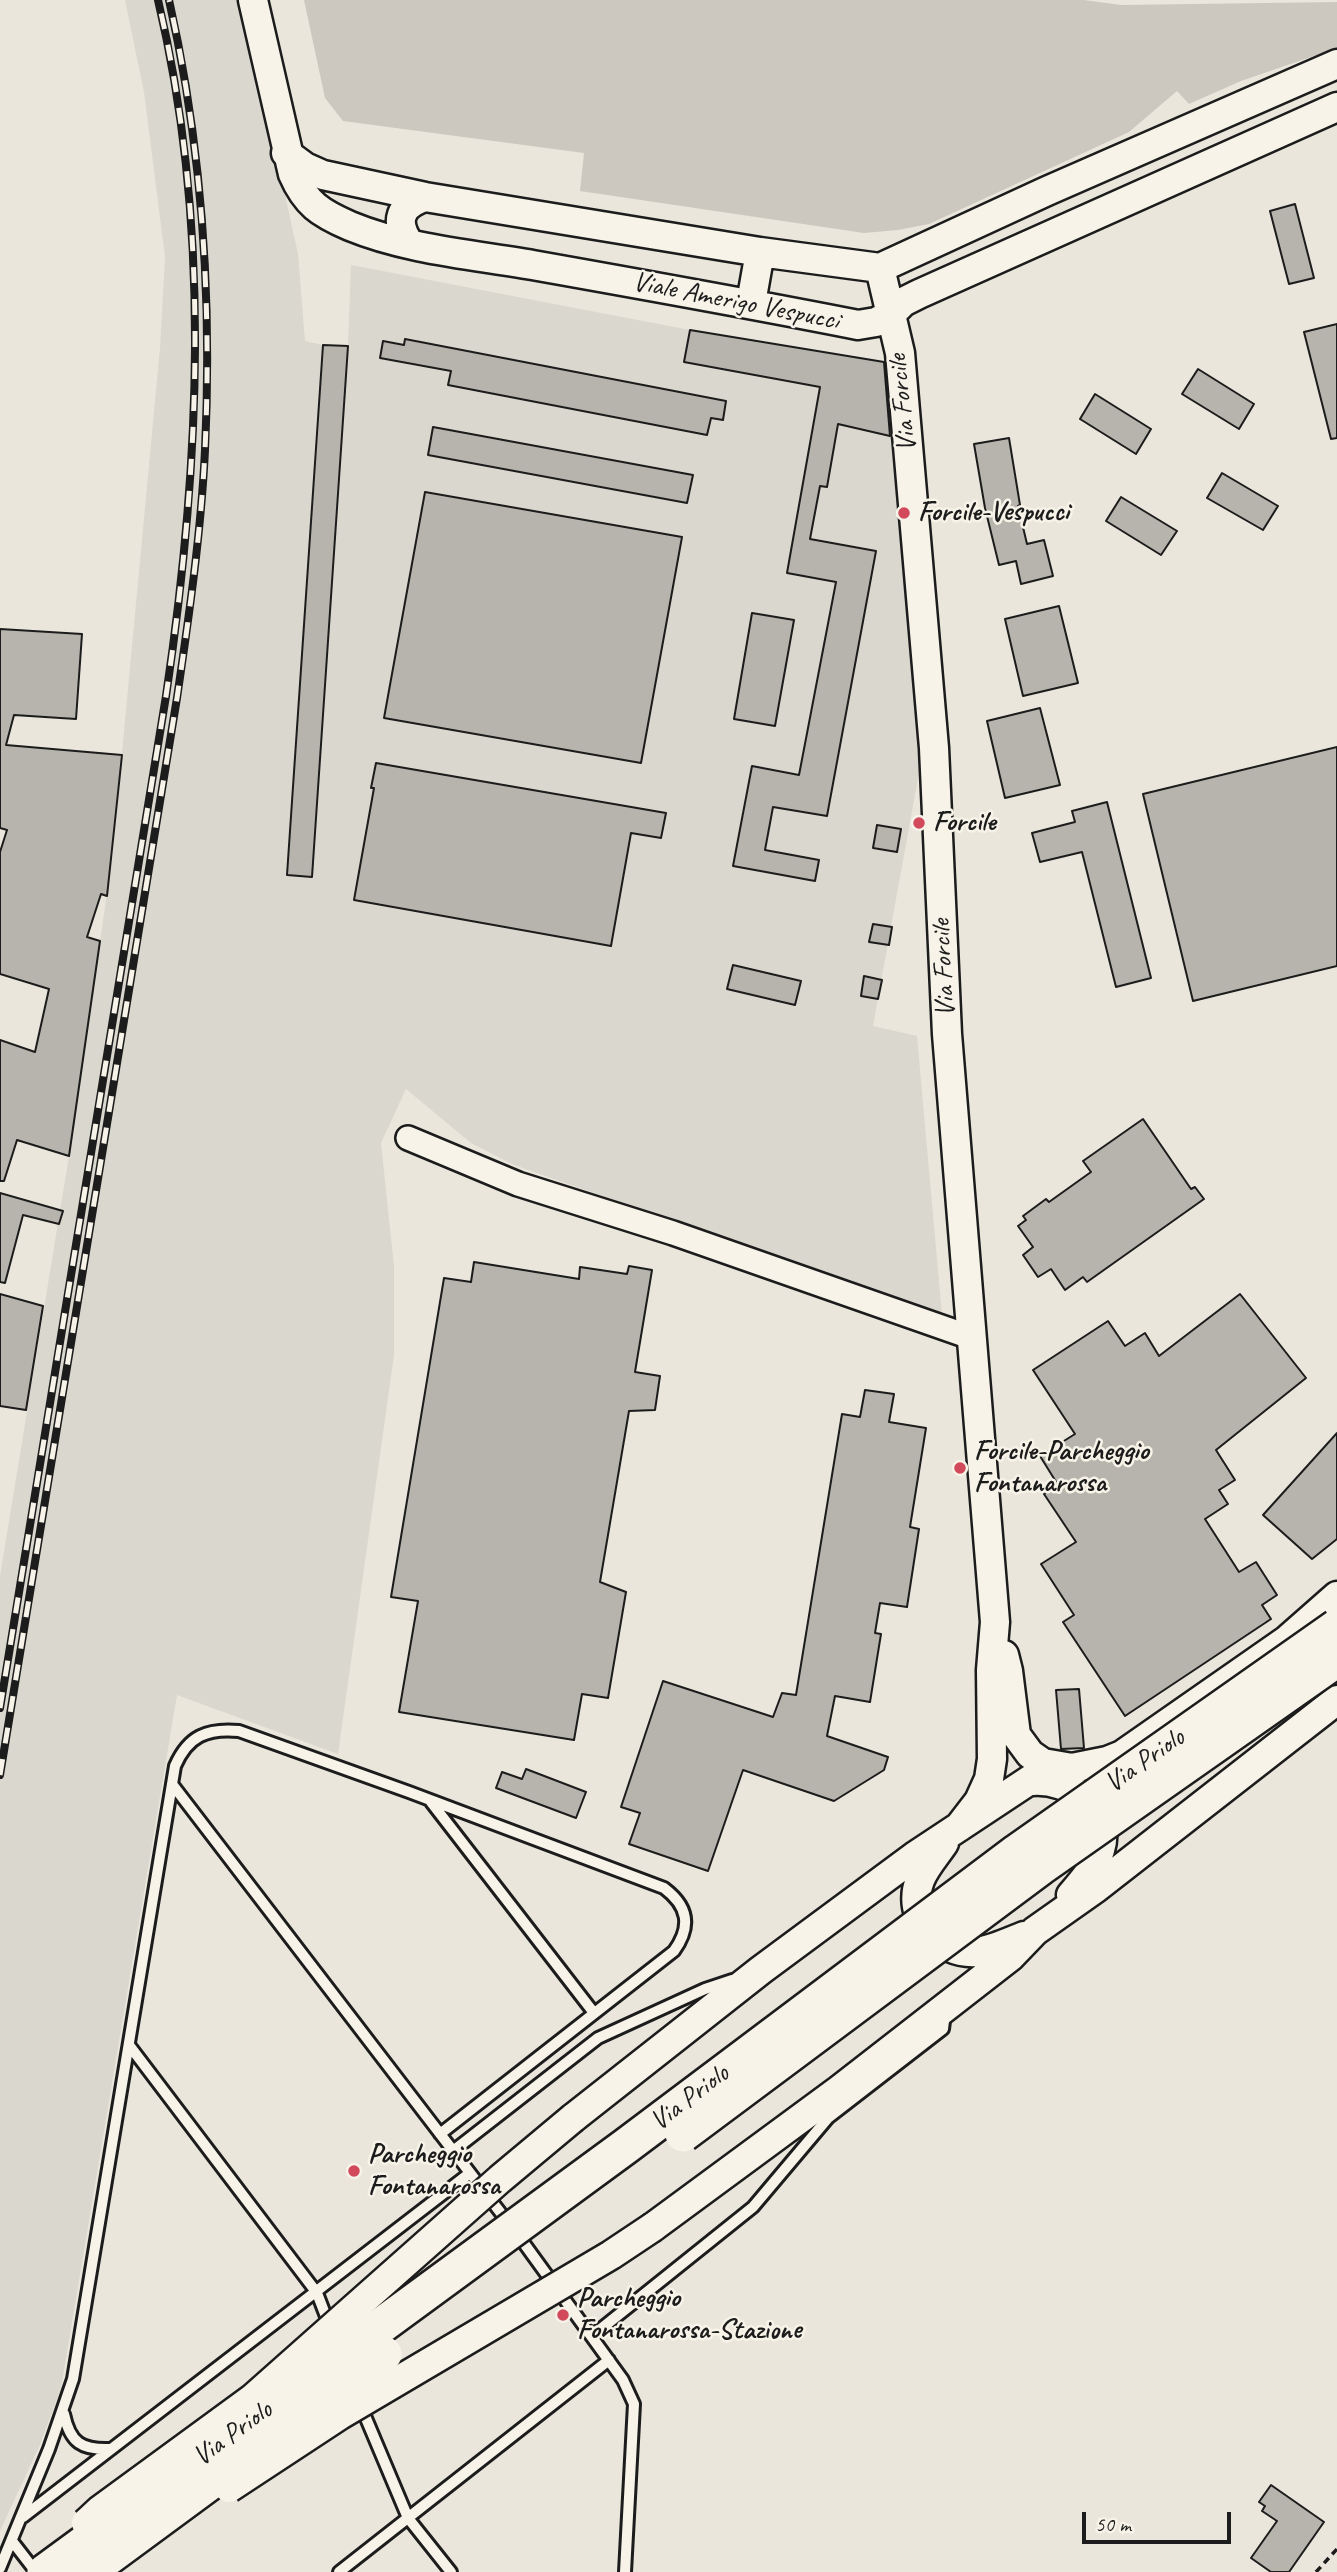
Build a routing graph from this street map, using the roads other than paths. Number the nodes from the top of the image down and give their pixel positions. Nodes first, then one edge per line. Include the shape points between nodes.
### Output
1 (253, 0) edge
2 (1334, 71) edge
3 (1337, 107) edge
4 (286, 153) junction
5 (1047, 191) junction
6 (425, 197) junction
7 (1065, 230) junction
8 (409, 243) junction
9 (760, 252) junction
10 (880, 268) junction
11 (751, 303) junction
12 (890, 315) junction
13 (408, 1138) dead end
14 (970, 1337) junction
15 (1337, 1596) edge
16 (995, 1622) junction
17 (1337, 1628) edge
18 (1337, 1659) edge
19 (1337, 1700) edge
20 (1041, 1776) junction
21 (172, 1784) junction
22 (430, 1801) junction
23 (955, 1830) junction
24 (1042, 1926) junction
25 (761, 1970) junction
26 (947, 2006) junction
27 (594, 2013) junction
28 (129, 2045) junction
29 (440, 2134) junction
30 (453, 2151) junction
31 (470, 2173) junction
32 (523, 2242) junction
33 (512, 2250) dead end
34 (317, 2292) junction
35 (592, 2336) junction
36 (391, 2339) dead end
37 (609, 2360) junction
38 (346, 2371) junction
39 (64, 2412) junction
40 (110, 2449) junction
41 (21, 2518) junction
42 (408, 2518) junction
43 (12, 2540) junction
44 (0, 2568) edge
45 (35, 2572) edge
46 (45, 2572) edge
47 (87, 2572) edge
48 (339, 2572) edge
49 (451, 2572) edge
50 (625, 2572) edge

1 - 4 street, Viale Amerigo Vespucci
2 - 5 street
3 - 7 street, Viale Amerigo Vespucci
4 - 6 street via 323,175
4 - 8 street, Viale Amerigo Vespucci via 301,193 313,206 351,226
5 - 7 street
5 - 10 street
6 - 8 street via 404,209 400,221
6 - 9 street
7 - 12 street, Viale Amerigo Vespucci via 919,294
8 - 11 street, Viale Amerigo Vespucci
9 - 10 street
9 - 11 street
10 - 12 street, Via Forcile
11 - 12 street, Viale Amerigo Vespucci via 858,325
12 - 14 street, Via Forcile via 900,353 934,748 947,1034
13 - 14 street via 518,1184
14 - 16 street, Via Forcile
15 - 20 street via 1287,1640 1122,1755
16 - 20 street via 1008,1671 1016,1735 1043,1763
16 - 23 street via 989,1779
17 - 46 main road, Via Priolo, bridge via 1017,1852 615,2155
18 - 47 main road, Via Priolo, bridge via 1041,1867
19 - 24 street
20 - 23 street
20 - 24 street via 1083,1796 1096,1810 1103,1829 1101,1849 1090,1872
21 - 22 lane via 181,1752 205,1734 239,1731
21 - 28 lane
21 - 29 lane
22 - 27 lane
22 - 27 lane via 664,1888 676,1897 684,1911 683,1939
23 - 24 street via 920,1878 916,1892 919,1917 929,1934 962,1952 979,1952
23 - 25 street
24 - 26 street
25 - 30 lane via 705,1989 598,2038
25 - 45 street, bridge via 499,2179 253,2398 100,2510
26 - 35 lane via 943,2029 828,2118 753,2207
26 - 47 street, bridge via 743,2162 611,2255 340,2415 200,2508
27 - 29 lane
28 - 34 lane
28 - 39 lane via 80,2348
29 - 30 lane
30 - 31 lane
31 - 32 lane
31 - 34 lane
32 - 33 lane
32 - 35 lane
34 - 38 lane
34 - 40 lane
35 - 37 lane
36 - 38 lane
37 - 42 lane
37 - 50 lane via 635,2404
38 - 42 lane
38 - 47 lane
39 - 40 lane via 67,2429 80,2445
39 - 41 lane
40 - 41 lane
41 - 43 lane
42 - 48 lane
42 - 49 lane
43 - 44 lane
43 - 45 lane

